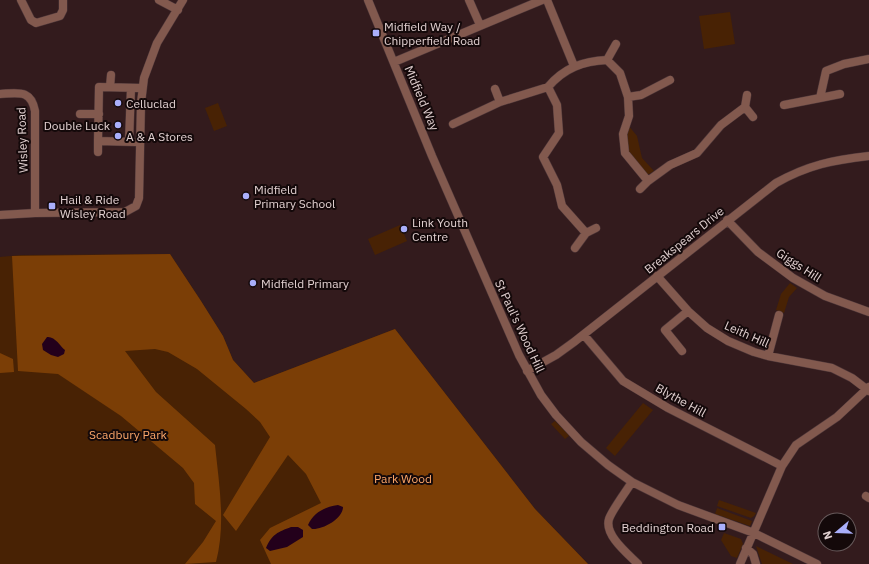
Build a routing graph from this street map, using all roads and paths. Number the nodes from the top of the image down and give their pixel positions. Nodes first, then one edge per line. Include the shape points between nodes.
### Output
1 (21, 0) edge
2 (63, 0) edge
3 (159, 0) edge
4 (183, 0) edge
5 (368, 0) edge
6 (469, 0) edge
7 (542, 0) edge
8 (547, 0) edge
9 (178, 10) junction
10 (480, 25) junction
11 (616, 44) dead end
12 (869, 59) edge
13 (608, 60) junction
14 (394, 62) junction
15 (574, 66) junction
16 (111, 76) dead end
17 (670, 80) dead end
18 (110, 87) junction
19 (548, 87) junction
20 (131, 88) junction
21 (142, 88) junction
22 (495, 89) dead end
23 (0, 94) edge
24 (840, 94) dead end
25 (747, 95) dead end
26 (628, 97) junction
27 (820, 98) junction
28 (500, 102) junction
29 (784, 105) dead end
30 (745, 107) junction
31 (80, 114) dead end
32 (99, 114) junction
33 (752, 117) dead end
34 (454, 124) dead end
35 (98, 141) junction
36 (129, 142) junction
37 (140, 142) junction
38 (98, 152) dead end
39 (869, 156) edge
40 (648, 181) junction
41 (640, 189) dead end
42 (454, 206) joint
43 (35, 213) junction
44 (0, 215) edge
45 (727, 220) junction
46 (596, 228) dead end
47 (586, 233) junction
48 (575, 248) dead end
49 (657, 276) junction
50 (688, 311) junction
51 (869, 312) edge
52 (779, 314) dead end
53 (584, 335) junction
54 (682, 351) dead end
55 (768, 356) junction
56 (527, 371) junction
57 (868, 389) edge
58 (782, 466) junction
59 (632, 482) junction
60 (754, 533) junction
61 (746, 548) junction
62 (638, 564) edge
63 (740, 564) edge
64 (756, 564) edge
65 (817, 564) edge

1 - 2 street via 31,20 36,23 60,16
3 - 9 street
4 - 9 street
5 - 14 street, Midfield Way
6 - 10 street
7 - 10 street
8 - 15 street
9 - 21 street via 155,49
10 - 14 street
11 - 13 street
12 - 27 street via 826,71
13 - 15 street
13 - 26 street via 620,73
14 - 42 street, Midfield Way
15 - 19 street via 556,77
16 - 18 street
17 - 26 street via 641,95
18 - 20 street
18 - 32 street via 99,87
19 - 28 street
19 - 47 street via 557,105 559,133 543,157 557,185 562,206
20 - 21 street
20 - 36 street
21 - 37 street
22 - 28 street
23 - 43 street, Wisley Road via 24,94 30,97 34,104
24 - 27 street
25 - 30 street
26 - 40 street via 629,116 623,134 625,153
27 - 29 street
28 - 34 street
30 - 33 street
30 - 40 street via 721,125 697,153 670,164
31 - 32 street
32 - 35 street
35 - 36 street
35 - 38 street
36 - 37 street
37 - 43 street via 138,202 131,210
39 - 45 street, Breakspears Drive via 821,163 794,173 770,186
40 - 41 street
42 - 56 street, St Paul's Wood Hill
43 - 44 street
45 - 49 street, Breakspears Drive
45 - 51 street, Giggs Hill via 758,252 793,278 825,296
46 - 47 street
47 - 48 street
49 - 50 street, Leith Hill
49 - 53 street, Breakspears Drive
50 - 54 street via 665,330
50 - 55 street, Leith Hill via 728,341
52 - 55 street
53 - 56 street, Breakspears Drive
53 - 58 street, Blythe Hill via 623,381 668,408
55 - 57 street, Leith Hill via 832,368
56 - 59 street, St Paul's Wood Hill via 541,395 570,430 602,460
57 - 58 street via 837,417 796,445
58 - 60 street
59 - 60 street, St Paul's Wood Hill via 678,505
59 - 62 street via 609,518 609,526 614,539
60 - 61 street
60 - 65 street, St Paul's Wood Hill
61 - 63 street
61 - 64 street via 753,554

